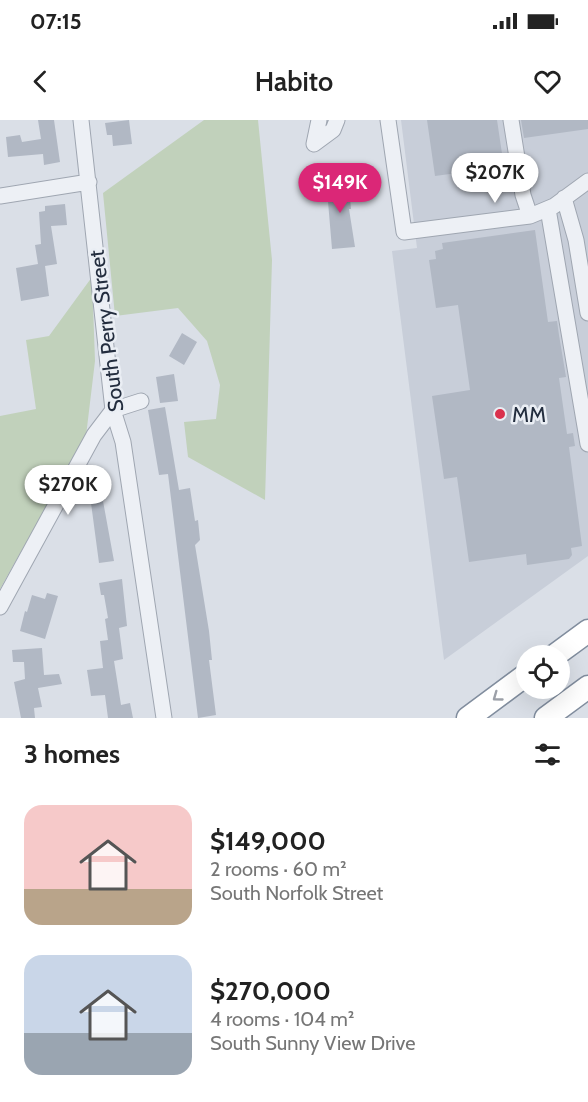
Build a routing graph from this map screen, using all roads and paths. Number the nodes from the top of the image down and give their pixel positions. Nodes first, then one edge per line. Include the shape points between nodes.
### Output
1 (81, 120) edge
2 (319, 120) edge
3 (337, 120) edge
4 (388, 120) edge
5 (511, 120) edge
6 (588, 181) edge
7 (89, 182) junction
8 (0, 196) edge
9 (564, 198) junction
10 (548, 209) junction
11 (530, 216) junction
12 (588, 313) edge
13 (585, 396) edge
14 (141, 401) dead end
15 (113, 410) junction
16 (588, 444) edge
17 (0, 606) edge
18 (588, 631) edge
19 (569, 645) edge
20 (516, 682) edge
21 (588, 687) edge
22 (164, 718) edge
23 (468, 718) edge
24 (546, 718) edge

1 - 7 street, South Perry Street
2 - 3 street via 314,144 333,130
4 - 11 street via 404,232
5 - 11 street
6 - 9 street
7 - 8 street
7 - 15 street, South Perry Street
9 - 10 street
9 - 12 street via 576,240
10 - 11 street
10 - 13 street
13 - 16 street
14 - 15 street
15 - 17 street via 94,435
15 - 22 street, South Perry Street via 123,442
18 - 19 highway
20 -> 23 highway
21 - 24 highway

